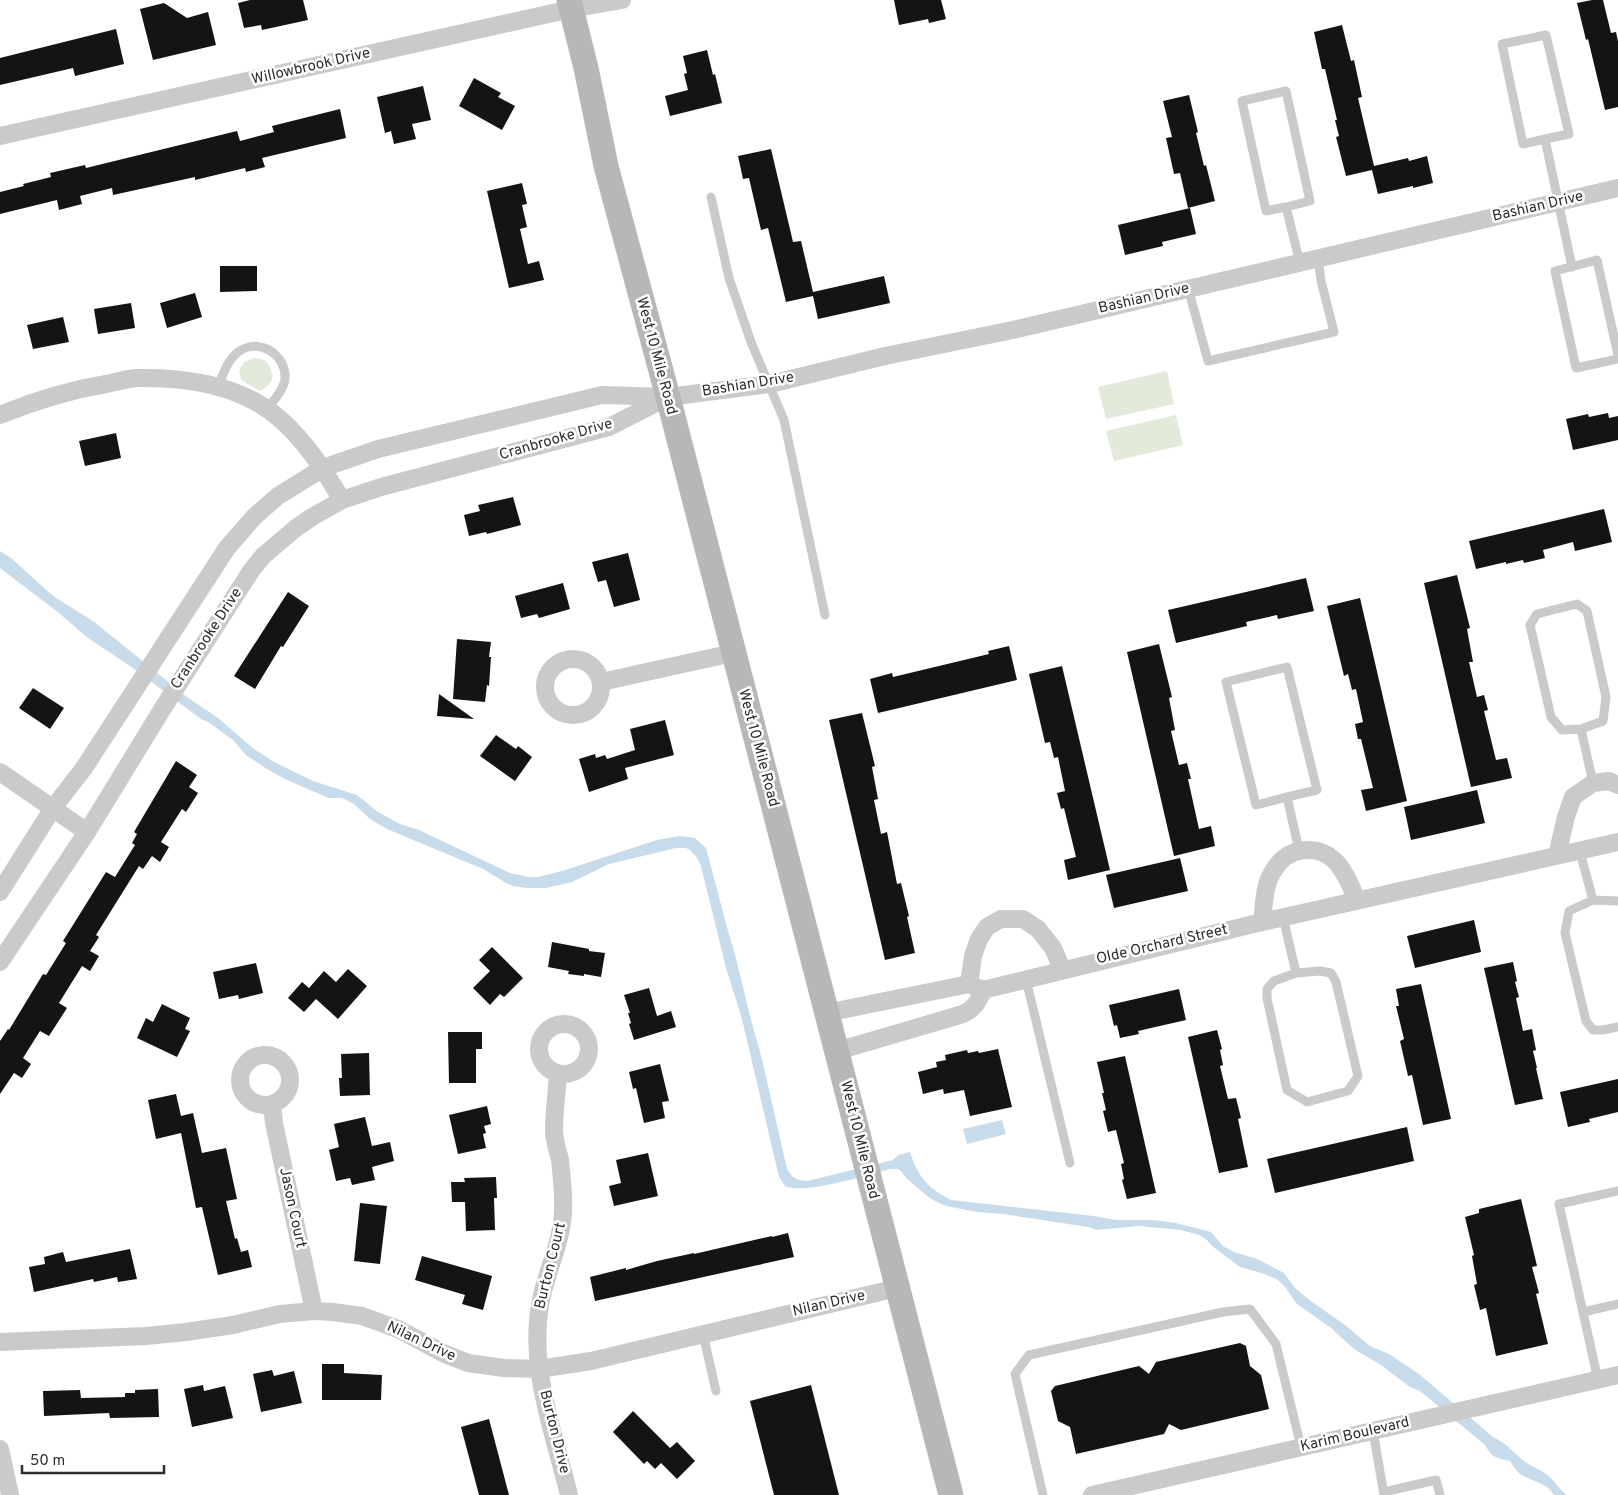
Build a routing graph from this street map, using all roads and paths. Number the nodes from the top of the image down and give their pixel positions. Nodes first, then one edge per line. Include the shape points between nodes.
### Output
1 (622, 0) edge
2 (570, 5) edge
3 (0, 136) edge
4 (1545, 139) junction
5 (1618, 188) edge
6 (711, 198) dead end
7 (1558, 202) junction
8 (1286, 207) junction
9 (1318, 258) junction
10 (1300, 263) junction
11 (1572, 267) junction
12 (1188, 288) junction
13 (1618, 354) edge
14 (1618, 359) edge
15 (770, 384) junction
16 (218, 386) junction
17 (668, 397) junction
18 (267, 409) junction
19 (0, 415) edge
20 (323, 468) junction
21 (342, 500) junction
22 (825, 615) dead end
23 (733, 653) junction
24 (601, 682) dead end
25 (1581, 730) junction
26 (0, 772) edge
27 (1593, 783) junction
28 (1618, 785) edge
29 (1287, 797) junction
30 (53, 808) junction
31 (87, 832) junction
32 (1618, 842) edge
33 (1300, 850) junction
34 (1580, 852) junction
35 (1556, 855) junction
36 (0, 892) edge
37 (1357, 900) junction
38 (1593, 900) junction
39 (1618, 900) edge
40 (1283, 917) junction
41 (1262, 922) junction
42 (0, 962) edge
43 (1062, 970) junction
44 (1296, 974) junction
45 (1026, 979) junction
46 (976, 987) junction
47 (826, 1013) junction
48 (1618, 1027) edge
49 (837, 1051) junction
50 (558, 1074) dead end
51 (272, 1105) dead end
52 (1070, 1163) dead end
53 (1618, 1191) edge
54 (897, 1288) junction
55 (1618, 1304) edge
56 (314, 1310) junction
57 (1584, 1312) junction
58 (703, 1334) junction
59 (0, 1342) edge
60 (539, 1370) junction
61 (1618, 1375) edge
62 (1598, 1380) junction
63 (716, 1391) dead end
64 (1373, 1431) junction
65 (1301, 1447) junction
66 (0, 1449) edge
67 (1384, 1493) edge
68 (10, 1495) edge
69 (570, 1495) edge
70 (951, 1495) edge
71 (1043, 1495) edge
72 (1095, 1495) edge
73 (1440, 1495) edge

1 - 2 street, Willowbrook Drive
2 - 3 street, Willowbrook Drive
2 - 17 main road, West 10 Mile Road via 606,166
4 - 4 lane via 1523,144 1502,44 1546,35 1569,134
4 - 7 lane
5 - 7 street, Bashian Drive
6 - 15 lane via 729,278 751,342
7 - 9 street, Bashian Drive
7 - 11 lane
8 - 8 lane via 1310,201 1286,91 1242,101 1266,211
8 - 10 lane
9 - 10 street, Bashian Drive
9 - 12 lane via 1334,332 1208,361
10 - 12 street, Bashian Drive
11 - 13 lane via 1597,260
11 - 14 lane via 1555,271 1576,368
12 - 15 street, Bashian Drive
15 - 17 street, Bashian Drive
15 - 22 lane via 784,420
16 - 18 street
16 - 18 lane via 236,353 255,345 266,348 284,366 285,380
16 - 19 street via 135,378 84,388
17 - 20 street, Cranbrooke Drive via 602,395 378,449
17 - 21 street, Cranbrooke Drive via 609,427
17 - 23 main road, West 10 Mile Road
18 - 20 street via 307,445
20 - 21 street
20 - 30 street, Cranbrooke Drive via 278,496 227,548 84,768
21 - 31 street, Cranbrooke Drive via 312,516 263,556 250,571
23 - 24 street
23 - 47 main road, West 10 Mile Road
25 - 25 lane via 1603,721 1606,697 1588,611 1577,604 1537,614 1530,625 1552,717 1562,730
25 - 27 lane
26 - 30 street
27 - 28 street via 1609,781
27 - 35 street via 1573,797
29 - 29 lane via 1317,790 1287,667 1226,682 1256,805
29 - 33 lane
30 - 31 street
30 - 36 street, Cranbrooke Drive
31 - 42 street, Cranbrooke Drive
32 - 34 street, Olde Orchard Street
33 - 37 street via 1319,851 1334,859
33 - 41 street via 1284,858 1271,874
34 - 35 street, Olde Orchard Street
34 - 38 lane
35 - 37 street, Olde Orchard Street
37 - 40 street, Olde Orchard Street
38 - 39 lane
38 - 48 lane via 1569,911 1565,932 1586,1021 1593,1030
40 - 41 street, Olde Orchard Street
40 - 44 lane
41 - 43 street, Olde Orchard Street
43 - 45 street, Olde Orchard Street
43 - 46 street via 1053,948 1038,929 1023,919 1000,919 988,926 972,956
44 - 44 lane via 1320,971 1330,973 1336,982 1358,1076 1348,1091 1307,1102 1287,1090 1266,998 1267,989 1274,981
45 - 46 street, Olde Orchard Street
45 - 52 lane
46 - 47 street, Olde Orchard Street
46 - 49 street via 980,999 969,1012
47 - 49 main road, West 10 Mile Road
49 - 54 main road, West 10 Mile Road
50 - 60 street, Burton Court via 554,1132 560,1159 563,1217 540,1304 536,1337
51 - 56 street, Jason Court
53 - 57 lane via 1559,1204
54 - 58 street, Nilan Drive
54 - 70 main road, West 10 Mile Road
55 - 57 lane
56 - 59 street, Nilan Drive via 186,1332
56 - 60 street, Nilan Drive via 362,1316 398,1329 468,1363
57 - 62 lane
58 - 60 street, Nilan Drive
58 - 63 lane
60 - 69 street, Burton Drive
61 - 62 street, Karim Boulevard
62 - 64 street, Karim Boulevard
64 - 65 street, Karim Boulevard
64 - 67 lane
65 - 71 lane via 1276,1344 1250,1310 1222,1312 1029,1355 1014,1374
65 - 72 street, Karim Boulevard
66 - 68 street
67 - 73 lane via 1436,1480

